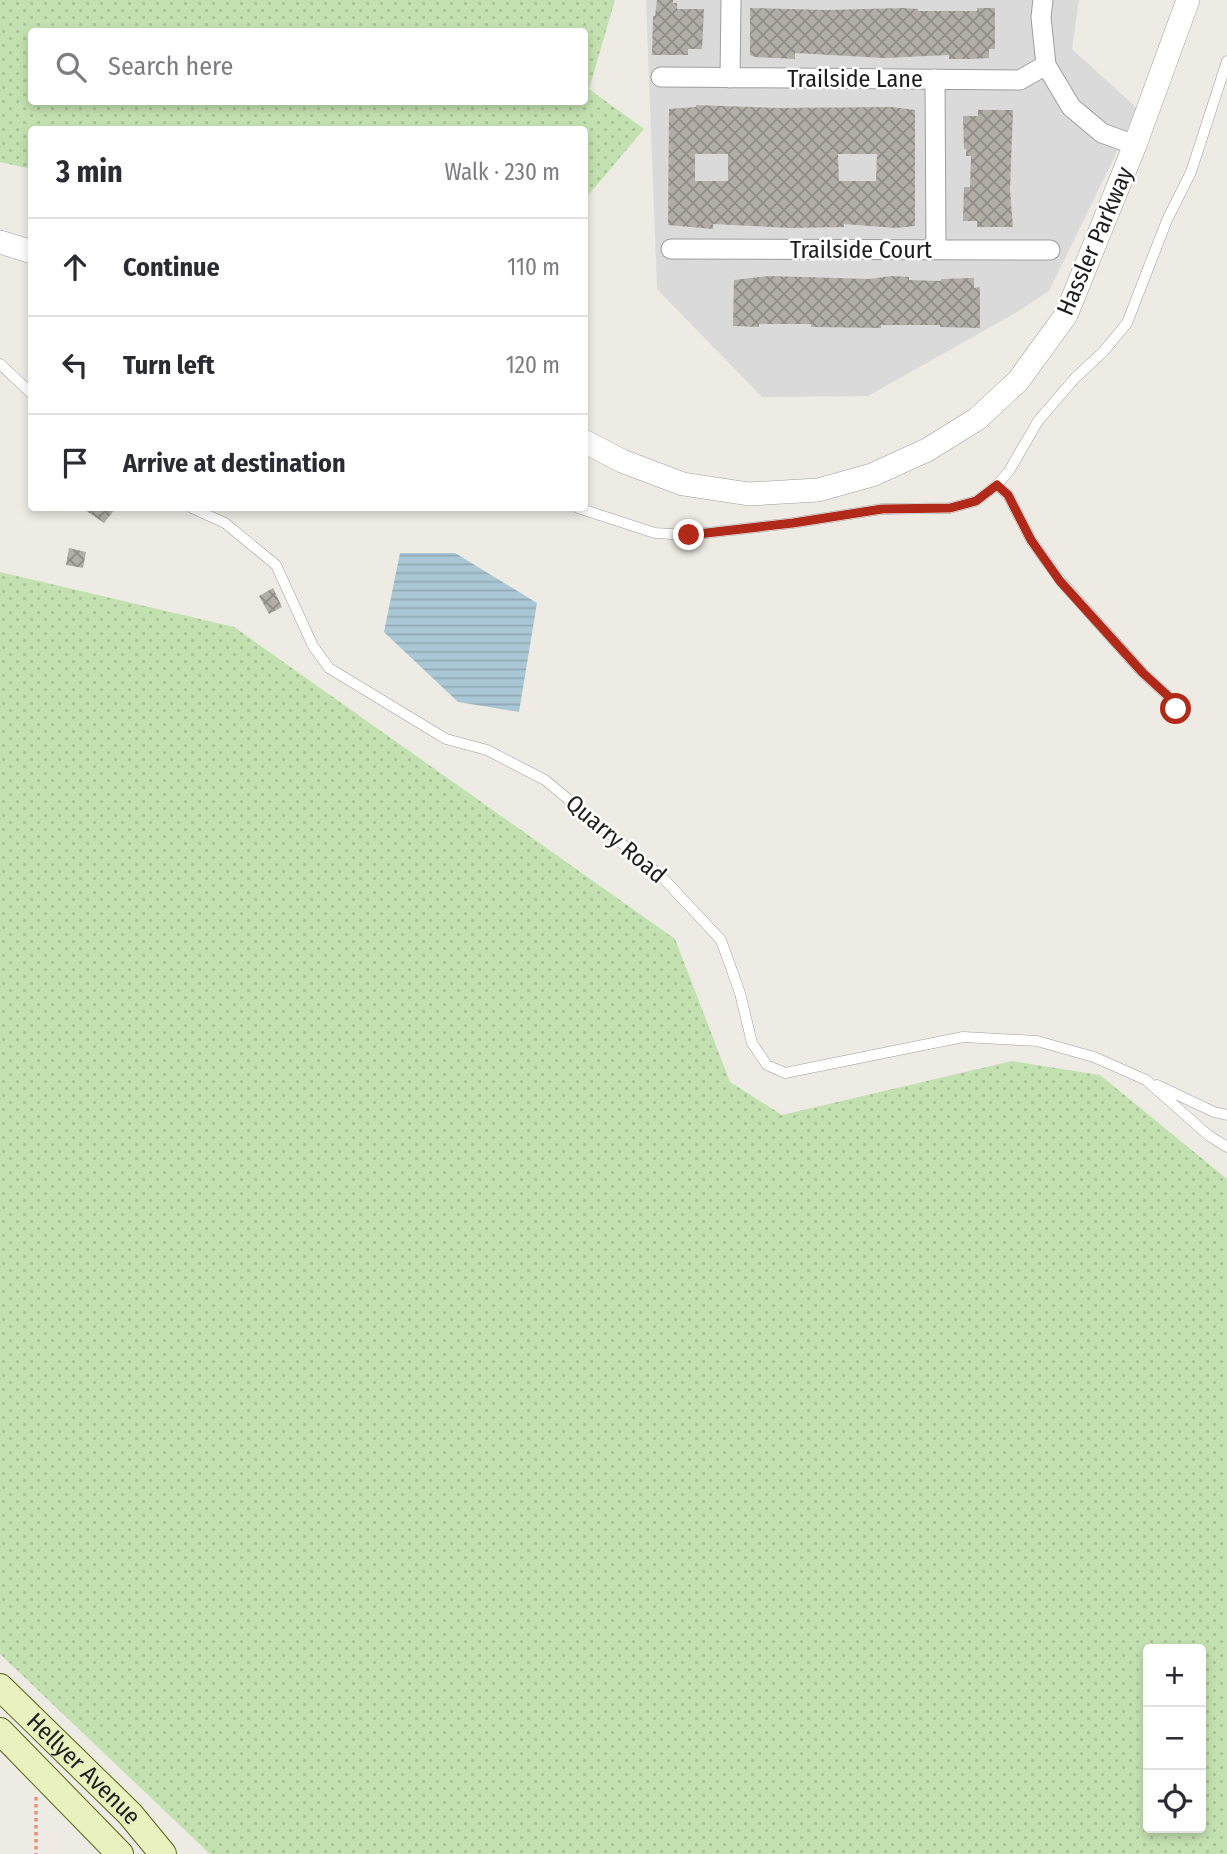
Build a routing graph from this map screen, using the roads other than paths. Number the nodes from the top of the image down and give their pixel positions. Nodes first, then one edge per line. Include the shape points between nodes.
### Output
1 (731, 0) edge
2 (1043, 0) edge
3 (1188, 0) edge
4 (1227, 61) edge
5 (1046, 65) junction
6 (661, 78) dead end
7 (730, 78) junction
8 (935, 79) junction
9 (1135, 145) junction
10 (0, 242) edge
11 (671, 249) dead end
12 (936, 250) junction
13 (1050, 250) dead end
14 (28, 251) edge
15 (0, 365) edge
16 (28, 390) edge
17 (588, 443) edge
18 (997, 485) junction
19 (199, 511) edge
20 (587, 511) edge
21 (1176, 709) dead end
22 (1146, 1080) junction
23 (1227, 1115) edge
24 (1227, 1147) edge
25 (0, 1687) edge
26 (0, 1731) edge
27 (120, 1854) edge
28 (163, 1854) edge

1 - 7 street
2 - 5 street
3 - 9 street, Hassler Parkway
4 - 18 lane via 1191,172 1127,323 1038,421
5 - 8 street, Trailside Lane via 1020,80
5 - 9 street via 1071,107 1102,133
6 - 7 street, Trailside Lane
7 - 8 street, Trailside Lane
8 - 12 street
9 - 17 street, Hassler Parkway via 1066,315 1018,381 977,419 927,450 872,475 818,490 749,494 683,484
10 - 14 street
11 - 12 street, Trailside Court
12 - 13 street, Trailside Court
15 - 16 lane
18 - 20 lane via 976,501 950,508 882,509 689,535 655,533
18 - 21 lane via 1008,495 1031,540 1060,581
19 - 22 lane, Quarry Road via 225,523 276,565 328,668 446,738 488,750 545,780 662,877 721,940 752,1043 767,1065 785,1073 963,1037 1037,1041
22 - 23 lane, Quarry Road
22 - 24 lane
25 - 28 main road, Hellyer Avenue via 130,1814
26 - 27 main road, Hellyer Avenue

